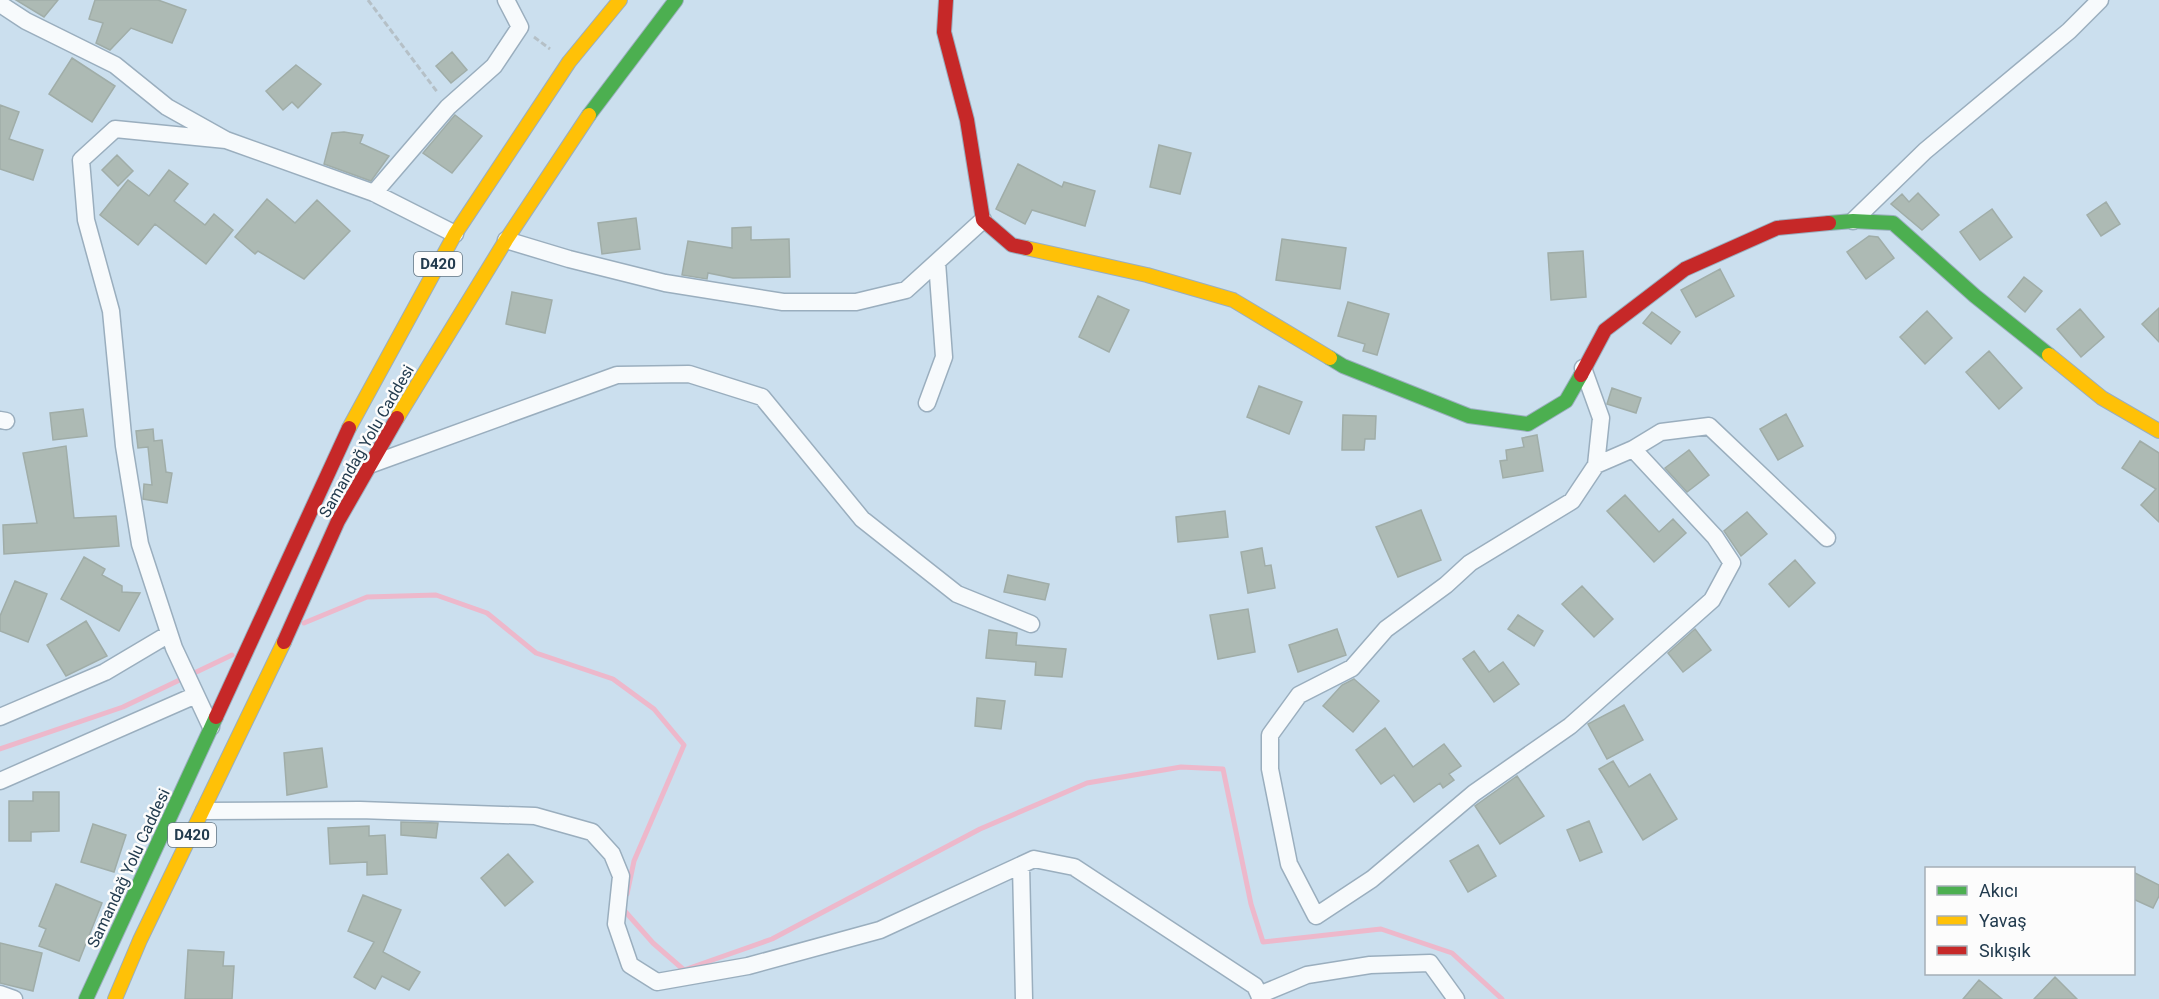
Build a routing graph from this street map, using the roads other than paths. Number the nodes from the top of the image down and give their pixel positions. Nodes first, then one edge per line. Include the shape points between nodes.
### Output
1 (506, 0) edge
2 (620, 0) edge
3 (676, 0) edge
4 (945, 0) edge
5 (2100, 0) edge
6 (0, 3) edge
7 (226, 140) junction
8 (374, 193) junction
9 (983, 220) junction
10 (1853, 221) junction
11 (455, 234) junction
12 (506, 240) junction
13 (937, 262) junction
14 (1583, 368) junction
15 (927, 403) dead end
16 (2159, 431) edge
17 (1634, 449) junction
18 (1596, 465) junction
19 (368, 466) junction
20 (1827, 538) dead end
21 (1031, 624) dead end
22 (169, 634) junction
23 (194, 690) junction
24 (0, 717) edge
25 (211, 727) junction
26 (0, 780) edge
27 (204, 811) junction
28 (1021, 866) junction
29 (0, 994) edge
30 (1260, 997) edge
31 (14, 999) edge
32 (86, 999) edge
33 (116, 999) edge
34 (1024, 999) edge
35 (1456, 999) edge

1 - 8 street via 520,27 494,66 448,107
2 - 11 main road, Samandağ Yolu Caddesi / D420 via 569,62
3 - 12 main road, Samandağ Yolu Caddesi / D420 via 576,133
4 - 9 main road via 944,33 967,120
5 - 10 street via 2069,31 1925,151
6 - 7 street via 26,21 115,65 167,107
7 - 8 street
7 - 22 street via 115,129 81,160 86,220 111,311 124,446 140,544
8 - 11 street
9 - 13 street
9 - 14 main road via 1012,244 1147,275 1233,300 1343,366 1469,416 1528,423 1566,401
10 - 14 main road via 1777,228 1685,269 1605,330
10 - 16 main road via 1893,224 2102,398
11 - 25 main road, Samandağ Yolu Caddesi / D420 via 358,410
12 - 13 street via 665,283 783,302 856,302 906,290
12 - 19 main road, Samandağ Yolu Caddesi / D420
13 - 15 street via 944,357
14 - 18 street via 1601,418
17 - 18 street
17 - 18 street via 1715,537 1732,563 1713,600 1570,726 1474,793 1372,879 1316,915 1289,864 1270,769 1270,735 1299,695 1352,668 1386,629 1470,563 1572,501
17 - 20 street via 1661,432 1708,426
19 - 21 street via 617,375 689,374 762,397 862,519 957,594
19 - 27 main road, Samandağ Yolu Caddesi / D420 via 338,521
22 - 23 street
22 - 24 street via 105,672
23 - 25 street
23 - 26 street
25 - 32 main road, Samandağ Yolu Caddesi / D420
27 - 28 street via 360,810 535,816 592,832 612,854 621,876 616,924 630,965 657,982 748,966 880,930
27 - 33 main road, Samandağ Yolu Caddesi / D420 via 140,940
28 - 30 street via 1034,860 1074,867 1255,986
28 - 34 street
29 - 31 street
30 - 35 street via 1307,975 1370,965 1431,963

